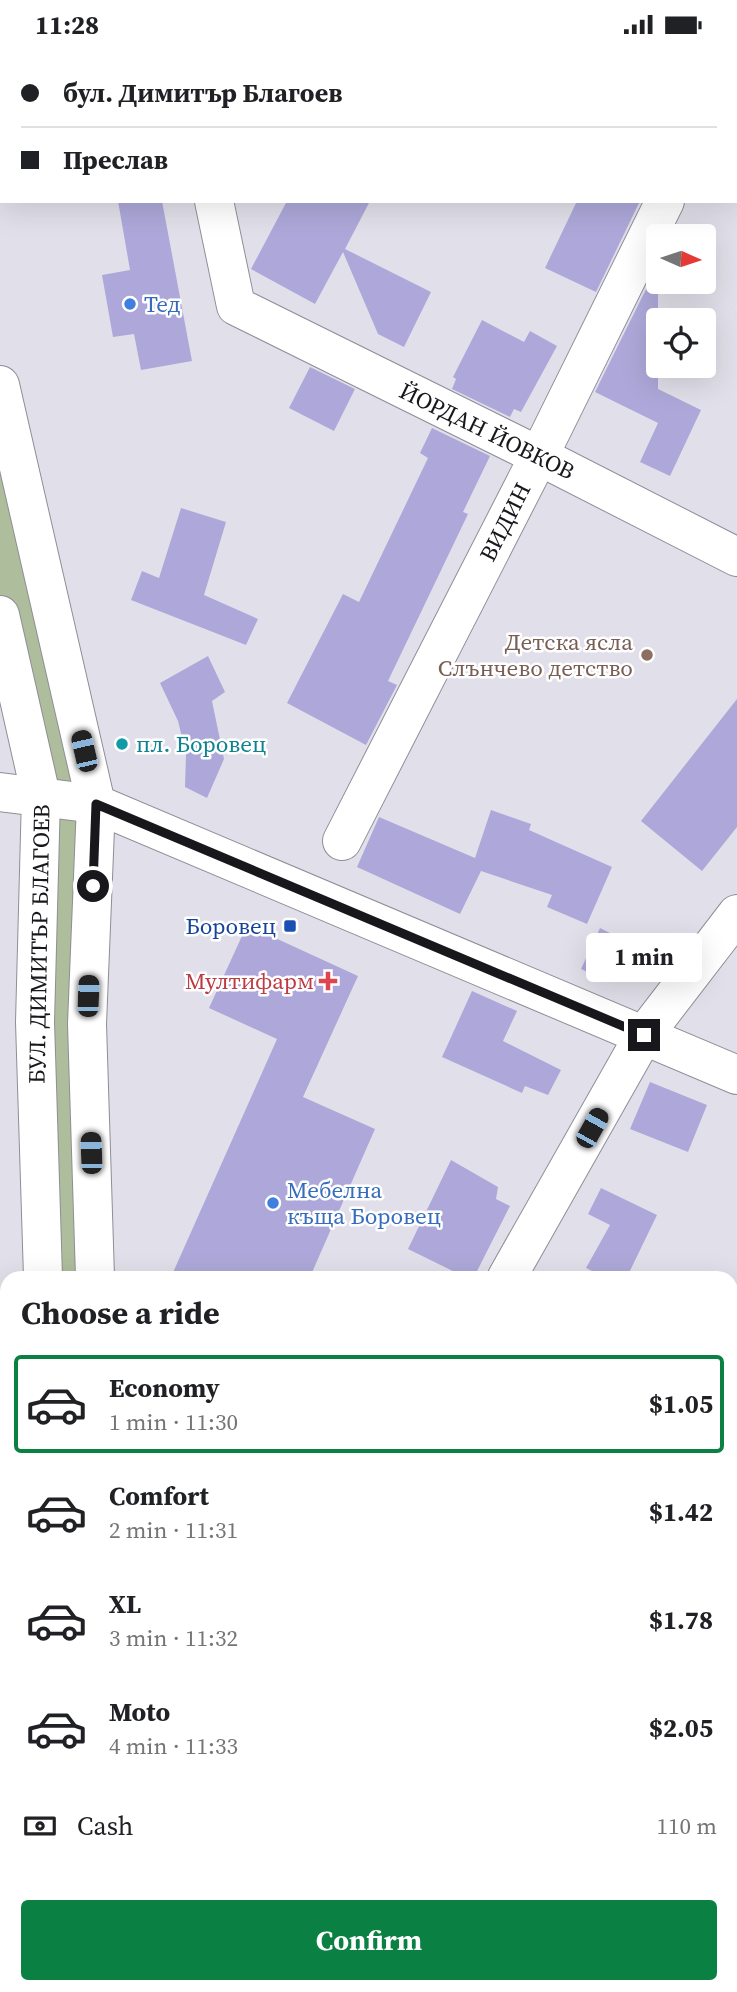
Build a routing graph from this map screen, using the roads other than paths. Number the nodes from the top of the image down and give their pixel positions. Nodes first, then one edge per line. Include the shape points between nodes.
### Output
1 (214, 203) edge
2 (245, 203) edge
3 (664, 203) edge
4 (222, 239) junction
5 (0, 385) edge
6 (539, 456) junction
7 (737, 557) edge
8 (0, 615) edge
9 (0, 792) edge
10 (41, 796) junction
11 (96, 804) junction
12 (342, 841) dead end
13 (737, 914) edge
14 (644, 1035) junction
15 (737, 1075) edge
16 (43, 1271) edge
17 (95, 1271) edge
18 (511, 1271) edge

1 - 4 main road
2 - 4 main road
3 - 6 main road, ВИДИН
4 - 6 main road, ЙОРДАН ЙОВКОВ via 236,306
5 - 11 main road
6 - 7 main road, ЙОРДАН ЙОВКОВ
6 - 12 main road, ВИДИН
8 - 10 main road, БУЛ. ДИМИТЪР БЛАГОЕВ
9 - 10 main road
10 - 11 main road
10 - 16 main road, БУЛ. ДИМИТЪР БЛАГОЕВ via 35,1022
11 - 14 main road
11 - 17 main road via 87,1024
13 - 14 main road
14 - 15 main road
14 - 18 main road

